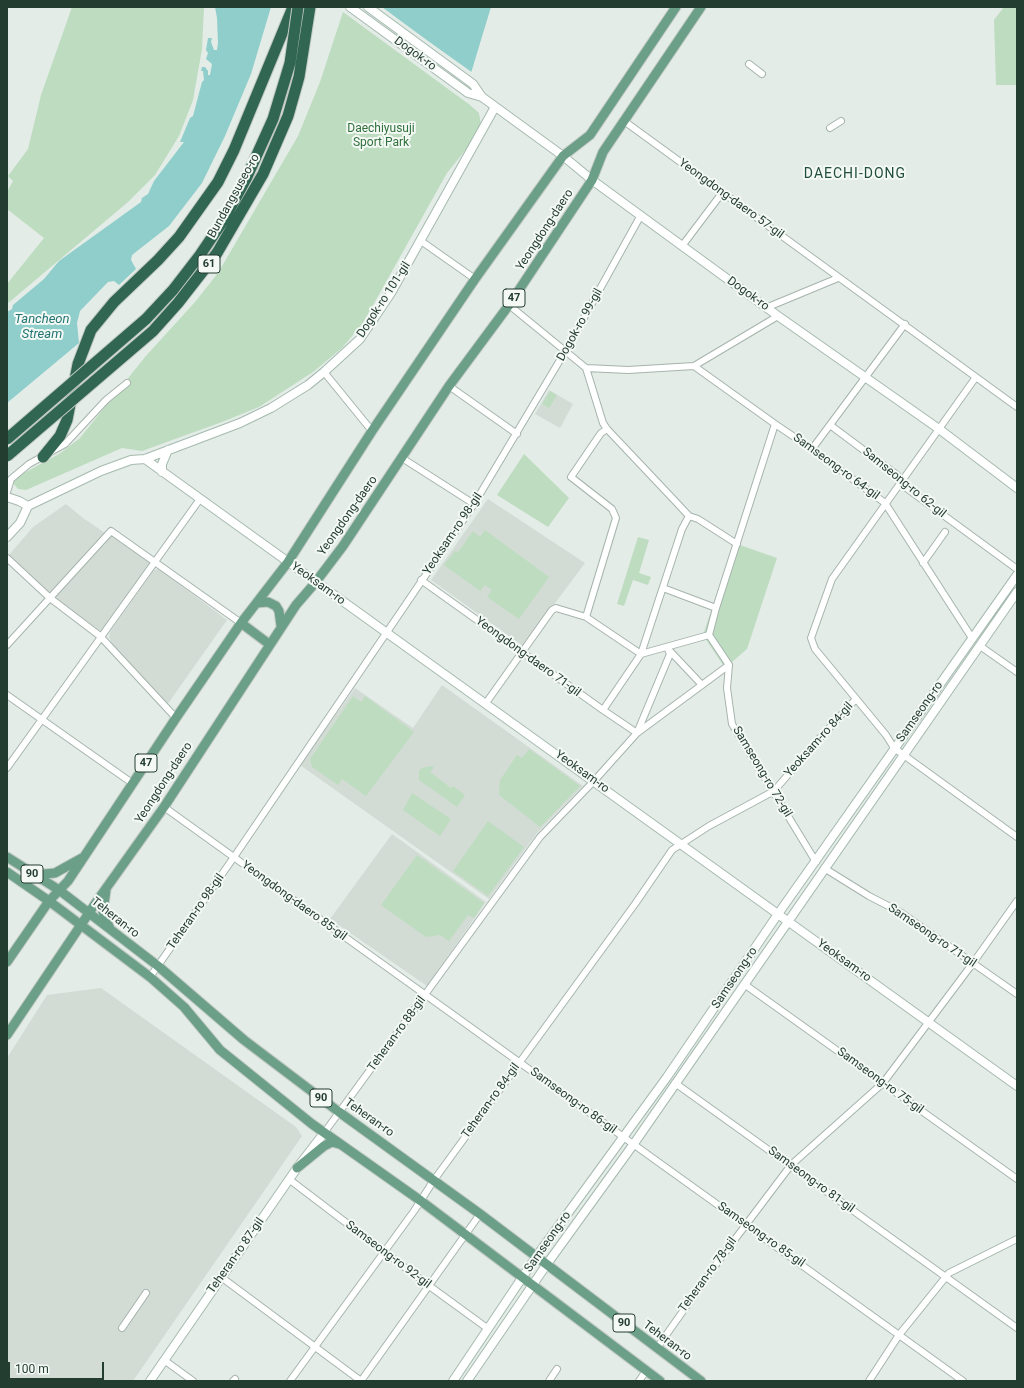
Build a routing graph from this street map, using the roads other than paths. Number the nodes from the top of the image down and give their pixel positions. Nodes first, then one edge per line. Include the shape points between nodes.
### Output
1 (293, 7) edge
2 (298, 7) edge
3 (310, 7) edge
4 (350, 7) edge
5 (368, 7) edge
6 (676, 7) edge
7 (701, 7) edge
8 (750, 64) dead end
9 (762, 74) dead end
10 (482, 97) junction
11 (495, 107) junction
12 (624, 121) junction
13 (841, 121) dead end
14 (830, 128) dead end
15 (563, 156) junction
16 (592, 180) junction
17 (722, 193) junction
18 (641, 215) junction
19 (421, 241) junction
20 (682, 246) junction
21 (838, 278) junction
22 (475, 279) junction
23 (509, 305) junction
24 (768, 307) junction
25 (778, 316) junction
26 (905, 324) junction
27 (566, 350) junction
28 (694, 366) junction
29 (586, 368) junction
30 (324, 372) junction
31 (866, 377) junction
32 (976, 377) junction
33 (127, 383) dead end
34 (449, 386) junction
35 (1017, 407) edge
36 (775, 424) junction
37 (830, 425) junction
38 (606, 429) junction
39 (939, 429) junction
40 (372, 431) junction
41 (517, 434) junction
42 (7, 439) edge
43 (812, 449) junction
44 (168, 450) junction
45 (7, 456) edge
46 (42, 457) junction
47 (402, 458) junction
48 (145, 459) junction
49 (162, 472) junction
50 (902, 480) junction
51 (1017, 488) edge
52 (7, 492) edge
53 (7, 498) edge
54 (200, 499) junction
55 (886, 503) junction
56 (474, 504) junction
57 (28, 506) junction
58 (689, 516) junction
59 (945, 532) dead end
60 (7, 537) edge
61 (738, 544) junction
62 (7, 558) edge
63 (155, 562) junction
64 (288, 562) junction
65 (923, 563) junction
66 (1017, 569) edge
67 (1017, 575) edge
68 (421, 580) junction
69 (315, 583) junction
70 (663, 588) junction
71 (1017, 592) edge
72 (50, 598) junction
73 (256, 603) junction
74 (716, 608) junction
75 (586, 617) junction
76 (241, 623) junction
77 (282, 626) junction
78 (388, 633) junction
79 (709, 635) junction
80 (100, 636) junction
81 (972, 638) junction
82 (270, 644) junction
83 (7, 645) edge
84 (980, 646) junction
85 (667, 647) junction
86 (522, 652) junction
87 (641, 654) junction
88 (729, 665) junction
89 (1017, 672) edge
90 (702, 685) junction
91 (7, 695) edge
92 (856, 699) junction
93 (486, 703) junction
94 (603, 710) junction
95 (176, 718) junction
96 (41, 720) junction
97 (637, 733) junction
98 (899, 741) junction
99 (909, 747) junction
100 (894, 748) junction
101 (903, 755) junction
102 (888, 756) junction
103 (898, 763) junction
104 (295, 766) joint
105 (7, 768) edge
106 (594, 781) junction
107 (132, 783) junction
108 (774, 791) junction
109 (164, 807) junction
110 (1017, 837) edge
111 (681, 844) junction
112 (7, 857) edge
113 (83, 857) junction
114 (234, 857) junction
115 (816, 862) junction
116 (824, 868) junction
117 (7, 872) edge
118 (33, 875) junction
119 (107, 887) junction
120 (59, 890) junction
121 (49, 901) junction
122 (1017, 901) edge
123 (89, 913) junction
124 (778, 914) junction
125 (789, 921) junction
126 (81, 925) junction
127 (111, 930) junction
128 (7, 962) edge
129 (973, 963) junction
130 (158, 966) junction
131 (150, 977) junction
132 (744, 984) junction
133 (426, 994) junction
134 (1017, 994) edge
135 (929, 1022) junction
136 (7, 1035) edge
137 (520, 1062) junction
138 (675, 1083) junction
139 (883, 1083) junction
140 (1017, 1086) edge
141 (339, 1112) junction
142 (324, 1133) junction
143 (623, 1137) junction
144 (341, 1144) junction
145 (633, 1145) junction
146 (791, 1165) junction
147 (297, 1168) junction
148 (1017, 1179) edge
149 (290, 1180) junction
150 (434, 1180) junction
151 (421, 1201) junction
152 (480, 1214) junction
153 (746, 1224) junction
154 (465, 1234) junction
155 (1017, 1239) edge
156 (384, 1252) junction
157 (536, 1257) junction
158 (547, 1264) junction
159 (221, 1277) junction
160 (946, 1277) junction
161 (523, 1279) junction
162 (428, 1286) junction
163 (533, 1286) junction
164 (146, 1293) dead end
165 (122, 1328) dead end
166 (487, 1328) junction
167 (1017, 1328) edge
168 (899, 1335) junction
169 (314, 1347) junction
170 (657, 1348) junction
171 (164, 1360) junction
172 (556, 1369) dead end
173 (646, 1371) junction
174 (150, 1381) edge
175 (193, 1381) edge
176 (290, 1381) edge
177 (361, 1381) edge
178 (453, 1381) edge
179 (467, 1381) edge
180 (549, 1381) edge
181 (639, 1381) edge
182 (660, 1381) edge
183 (701, 1381) edge
184 (869, 1381) edge
185 (963, 1381) edge

1 - 46 highway, bridge via 237,143 218,182 179,237 114,302 91,330 78,364 67,420 60,436
2 - 42 highway, Bundangsuseo-ro / 61, bridge via 290,63 273,119 240,192 200,255 146,319
3 - 45 highway, Bundangsuseo-ro / 61, bridge via 300,70 288,116 263,174 217,253 153,330
4 - 10 main road, Dogok-ro via 468,93
5 - 10 main road, Dogok-ro via 473,84
6 - 15 main road, Yeongdong-daero / 47 via 590,135
7 - 12 main road, Yeongdong-daero / 47
8 - 9 street
10 - 11 main road, Dogok-ro
11 - 15 main road, Dogok-ro
11 - 19 main road, Dogok-ro 101-gil
12 - 16 main road, Yeongdong-daero / 47 via 603,152
12 - 17 street, Yeongdong-daero 57-gil
13 - 14 street
15 - 16 main road, Dogok-ro
15 - 22 main road, Yeongdong-daero / 47
16 - 18 main road, Dogok-ro
16 - 23 main road, Yeongdong-daero / 47
17 - 20 street
17 - 21 street, Yeongdong-daero 57-gil
18 - 20 main road, Dogok-ro
18 - 27 street, Dogok-ro 99-gil
19 - 22 street
19 - 30 main road, Dogok-ro 101-gil via 391,293 360,339
20 - 24 main road, Dogok-ro
21 - 24 street
21 - 26 street, Yeongdong-daero 57-gil
22 - 40 main road, Yeongdong-daero / 47
23 - 27 street
23 - 34 main road, Yeongdong-daero / 47
24 - 25 main road, Dogok-ro
25 - 28 street
25 - 31 main road, Dogok-ro
26 - 31 street
26 - 32 street, Yeongdong-daero 57-gil
27 - 29 street
27 - 41 street, Dogok-ro 99-gil
28 - 29 street via 628,370
28 - 36 street, Samseong-ro 64-gil
29 - 38 street
30 - 40 street
30 - 44 main road, Dogok-ro 101-gil via 271,408 240,423
31 - 37 street
31 - 39 main road, Dogok-ro
32 - 35 street, Yeongdong-daero 57-gil
32 - 39 street
33 - 46 street via 96,410 65,444
34 - 41 street
34 - 47 main road, Yeongdong-daero / 47
36 - 43 street, Samseong-ro 64-gil
36 - 61 street via 746,511
37 - 43 street
37 - 50 street, Samseong-ro 62-gil
38 - 58 street
38 - 75 street via 571,477 612,509 616,518
39 - 50 street
39 - 51 main road, Dogok-ro
40 - 64 main road, Yeongdong-daero / 47
41 - 56 street, Yeoksam-ro 98-gil
43 - 55 street, Samseong-ro 64-gil
44 - 48 main road, Dogok-ro 101-gil
44 - 49 main road via 162,464
46 - 52 street via 11,478
47 - 56 street
47 - 69 main road, Yeongdong-daero / 47
48 - 49 main road, Yeoksam-ro
48 - 57 main road, Dogok-ro 101-gil via 130,460 101,471
49 - 54 main road, Yeoksam-ro
50 - 55 street
50 - 66 street, Samseong-ro 62-gil via 905,487
53 - 57 main road
54 - 63 street
54 - 64 main road, Yeoksam-ro
55 - 65 street, Samseong-ro 64-gil
55 - 92 street via 832,579 811,638 811,643
56 - 68 street, Yeoksam-ro 98-gil
57 - 60 main road via 20,523
58 - 61 street
58 - 70 street via 682,529
59 - 65 street
61 - 74 street
62 - 72 street
63 - 72 street via 111,531
63 - 76 street
63 - 80 street
64 - 69 main road, Yeoksam-ro
64 - 73 main road, Yeongdong-daero / 47
65 - 81 street, Samseong-ro 64-gil
67 - 81 main road, Samseong-ro
68 - 78 street, Yeoksam-ro 98-gil
68 - 86 street, Yeongdong-daero 71-gil
69 - 77 main road, Yeongdong-daero / 47
69 - 78 main road, Yeoksam-ro
70 - 74 street
70 - 87 street
71 - 84 main road, Samseong-ro
72 - 80 street
72 - 83 street
73 - 76 main road, Yeongdong-daero / 47
73 - 77 main road via 268,602 276,606
74 - 79 street
75 - 86 street via 556,608 552,610
75 - 87 street
76 - 82 main road
76 - 95 main road, Yeongdong-daero / 47
77 - 82 main road, Yeongdong-daero / 47
78 - 93 main road, Yeoksam-ro
78 - 104 street, Yeoksam-ro 98-gil
79 - 85 street
79 - 88 street
80 - 95 street
80 - 96 street
81 - 98 main road, Samseong-ro
82 - 109 main road, Yeongdong-daero / 47
84 - 89 street
84 - 99 main road, Samseong-ro
85 - 87 street
85 - 90 street
85 - 97 street via 670,654
86 - 93 street
86 - 94 street, Yeongdong-daero 71-gil
87 - 94 street
88 - 90 street
88 - 108 street, Samseong-ro 72-gil via 727,688 732,724
90 - 97 street
91 - 96 street
92 - 100 street
92 - 108 street, Yeoksam-ro 84-gil
93 - 106 main road, Yeoksam-ro
94 - 97 street, Yeongdong-daero 71-gil
95 - 107 main road, Yeongdong-daero / 47
96 - 105 street
96 - 107 street
97 - 106 street, Teheran-ro 88-gil
98 - 99 main road
98 - 100 main road, Samseong-ro
99 - 101 main road, Samseong-ro
100 - 101 street
100 - 102 main road, Samseong-ro
101 - 103 main road, Samseong-ro
101 - 110 street
102 - 103 main road
102 - 115 main road, Samseong-ro
103 - 116 main road, Samseong-ro
104 - 114 street, Teheran-ro 98-gil
106 - 111 main road, Yeoksam-ro
106 - 133 street, Teheran-ro 88-gil via 537,840
107 - 113 main road, Yeongdong-daero / 47
108 - 111 street, Yeoksam-ro 84-gil
108 - 115 street, Samseong-ro 72-gil
109 - 114 street, Yeongdong-daero 85-gil
109 - 119 main road, Yeongdong-daero / 47
111 - 124 main road, Yeoksam-ro
111 - 137 street, Teheran-ro 84-gil via 672,850
112 - 118 main road, Teheran-ro / 90
113 - 118 main road via 55,872
113 - 120 main road, Yeongdong-daero / 47
114 - 130 street, Teheran-ro 98-gil
114 - 133 street, Yeongdong-daero 85-gil
115 - 124 main road, Samseong-ro
116 - 125 main road, Samseong-ro
116 - 129 street, Samseong-ro 71-gil via 900,912
117 - 121 main road, 90
118 - 120 main road, Teheran-ro / 90
119 - 123 main road, Yeongdong-daero / 47
119 - 127 main road via 103,912
120 - 121 main road, Yeongdong-daero / 47
120 - 123 main road, Teheran-ro / 90
121 - 126 main road, 90
121 - 128 main road, Yeongdong-daero / 47
122 - 129 street, Teheran-ro 78-gil
123 - 126 main road, Yeongdong-daero / 47
123 - 127 main road, Teheran-ro / 90
124 - 125 main road, Yeoksam-ro
124 - 143 main road, Samseong-ro
125 - 132 main road, Samseong-ro
125 - 135 main road, Yeoksam-ro
126 - 131 main road, 90
126 - 136 main road, Yeongdong-daero / 47
127 - 130 main road, Teheran-ro / 90
129 - 134 street, Samseong-ro 71-gil
129 - 135 street, Teheran-ro 78-gil
130 - 131 street, Teheran-ro 98-gil
130 - 141 main road, Teheran-ro / 90 via 244,1040
131 - 142 main road, 90 via 184,1007 220,1050
132 - 138 main road, Samseong-ro
132 - 139 street, Samseong-ro 75-gil
133 - 137 street, Samseong-ro 86-gil
133 - 141 street, Teheran-ro 88-gil
135 - 139 street, Teheran-ro 78-gil
135 - 140 main road, Yeoksam-ro
137 - 143 street, Samseong-ro 86-gil
137 - 150 street, Teheran-ro 84-gil
138 - 145 main road, Samseong-ro
138 - 146 street, Samseong-ro 81-gil
139 - 146 street, Teheran-ro 78-gil
139 - 148 street, Samseong-ro 75-gil
141 - 142 street, Teheran-ro 88-gil
141 - 150 main road, Teheran-ro / 90
142 - 144 main road, 90
142 - 147 main road, Teheran-ro 87-gil
143 - 145 street, Samseong-ro 85-gil
143 - 157 main road, Samseong-ro
144 - 147 main road via 332,1142 324,1146
144 - 151 main road, 90
145 - 153 street, Samseong-ro 85-gil
145 - 158 main road, Samseong-ro
146 - 153 street, Teheran-ro 78-gil
146 - 160 street, Samseong-ro 81-gil
147 - 149 main road, Teheran-ro 87-gil
149 - 156 street, Samseong-ro 92-gil
149 - 159 main road, Teheran-ro 87-gil
150 - 151 street, Teheran-ro 84-gil
150 - 152 main road, Teheran-ro / 90
151 - 154 main road, 90
151 - 156 street, Teheran-ro 84-gil
152 - 154 street
152 - 157 main road, Teheran-ro / 90
153 - 168 street, Samseong-ro 85-gil
153 - 170 street, Teheran-ro 78-gil
154 - 161 main road, 90
154 - 162 street
155 - 160 street via 949,1273
156 - 162 street, Samseong-ro 92-gil
156 - 169 street, Teheran-ro 84-gil
157 - 158 main road, Teheran-ro / 90
157 - 161 main road, Samseong-ro
158 - 163 main road, Samseong-ro
158 - 170 main road, Teheran-ro / 90
159 - 169 street
159 - 171 main road, Teheran-ro 87-gil
160 - 167 street, Samseong-ro 81-gil
160 - 168 street
161 - 163 main road, 90
161 - 166 main road, Samseong-ro
162 - 166 street, Samseong-ro 92-gil
162 - 177 street
163 - 173 main road, 90
163 - 179 main road, Samseong-ro
164 - 165 street
166 - 178 main road, Samseong-ro
168 - 184 street
168 - 185 street, Samseong-ro 85-gil
169 - 176 street, Teheran-ro 84-gil
169 - 177 street
170 - 183 main road, Teheran-ro / 90
171 - 174 main road, Teheran-ro 87-gil
171 - 175 street
172 - 180 street
173 - 181 street
173 - 182 main road, 90

